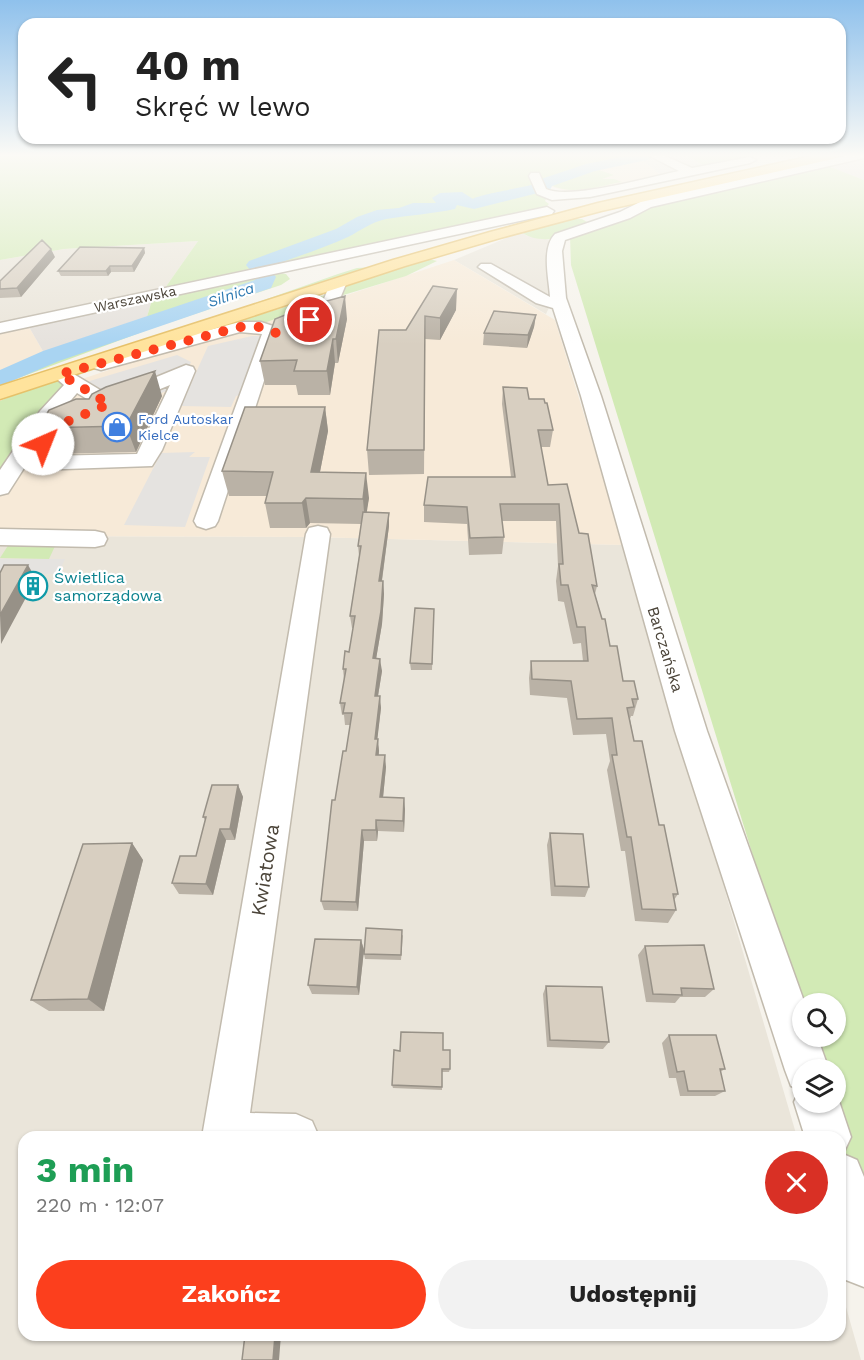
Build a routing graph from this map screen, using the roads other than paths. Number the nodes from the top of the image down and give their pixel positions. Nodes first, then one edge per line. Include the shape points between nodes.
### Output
1 (493, 218) edge
2 (496, 218) edge
3 (505, 218) edge
4 (591, 218) edge
5 (616, 218) edge
6 (600, 223) junction
7 (399, 263) junction
8 (355, 265) junction
9 (486, 267) dead end
10 (282, 274) junction
11 (338, 284) junction
12 (562, 305) junction
13 (0, 328) edge
14 (276, 333) junction
15 (69, 376) junction
16 (30, 382) junction
17 (0, 393) edge
18 (109, 404) junction
19 (0, 488) edge
20 (206, 521) dead end
21 (318, 534) dead end
22 (0, 537) edge
23 (95, 539) dead end
24 (803, 1059) edge
25 (820, 1113) edge
26 (225, 1131) edge
27 (826, 1131) edge
28 (846, 1198) edge
29 (864, 1262) edge

1 - 8 main road, Warszawska
2 - 10 street, Warszawska
3 - 7 main road, Warszawska
4 - 6 street
5 - 6 street
6 - 12 street, Barczańska via 557,240 558,298
7 - 8 street, Warszawska
7 - 11 main road
8 - 10 main road, Warszawska
9 - 12 street via 542,300
10 - 13 street, Warszawska via 247,275
10 - 16 main road
11 - 14 street via 327,314
11 - 15 main road
12 - 24 street, Barczańska via 691,731
14 - 15 street via 261,327 240,327
14 - 20 street via 270,335
15 - 16 main road
15 - 18 street
15 - 19 street via 70,387
16 - 17 main road
18 - 18 street via 186,371 144,461 36,463 35,457 51,430
21 - 26 street, Kwiatowa
22 - 23 street
25 - 27 street
28 - 29 street

